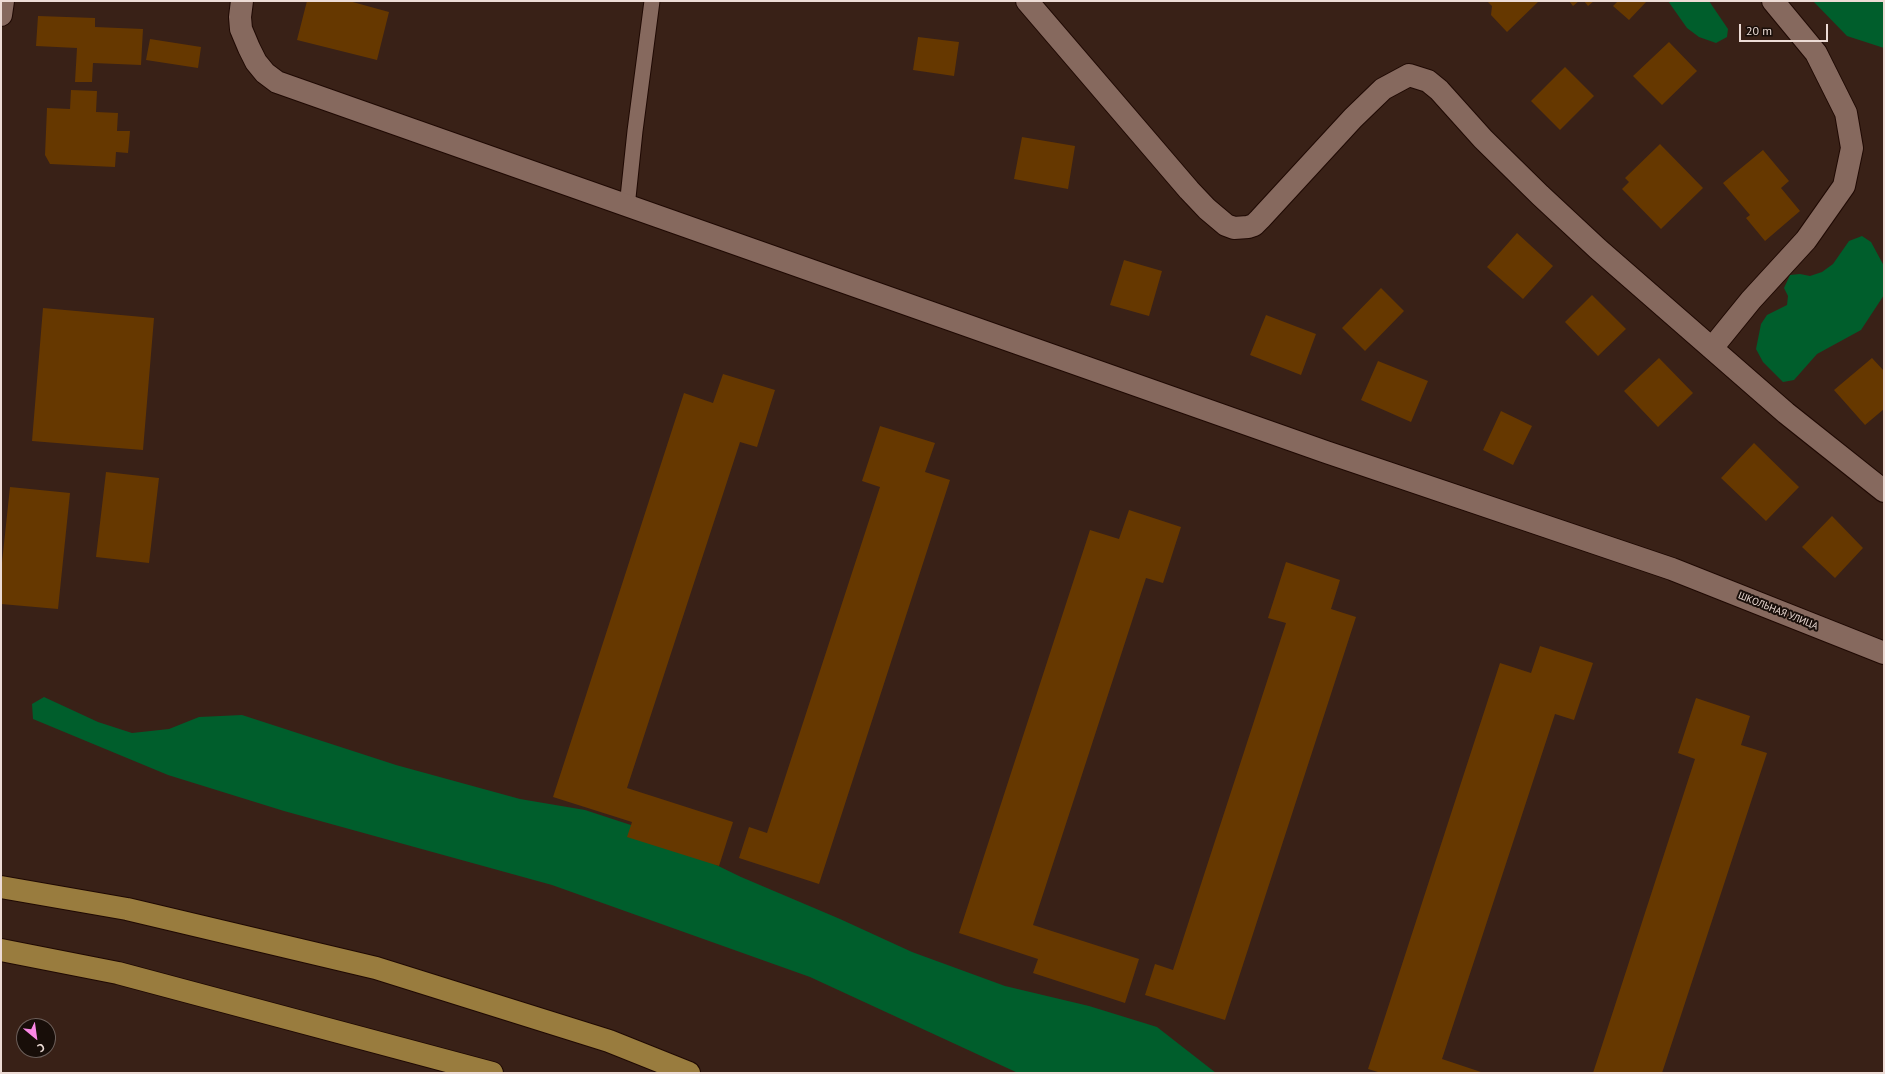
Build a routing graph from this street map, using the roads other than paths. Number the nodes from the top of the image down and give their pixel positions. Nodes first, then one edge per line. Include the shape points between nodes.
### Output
1 (3, 1) edge
2 (242, 1) edge
3 (652, 1) edge
4 (1027, 1) edge
5 (1773, 1) edge
6 (1, 15) edge
7 (627, 207) junction
8 (1712, 348) junction
9 (1884, 491) edge
10 (1884, 653) edge
11 (1, 886) edge
12 (1, 950) edge
13 (492, 1073) edge
14 (689, 1073) edge

1 - 6 street
2 - 7 street, ШКОЛЬНАЯ УЛИЦА via 241,29 260,68 276,82
3 - 7 lane
4 - 8 street via 1189,190 1226,225 1234,228 1254,225 1353,118 1383,89 1409,75 1428,81 1439,90 1483,139 1540,195
5 - 8 street via 1816,53 1846,113 1852,148 1844,186 1806,240
7 - 10 street, ШКОЛЬНАЯ УЛИЦА via 1326,452 1672,569
8 - 9 street via 1786,414
11 - 14 main road via 127,909 376,968 609,1041
12 - 13 main road via 118,973

